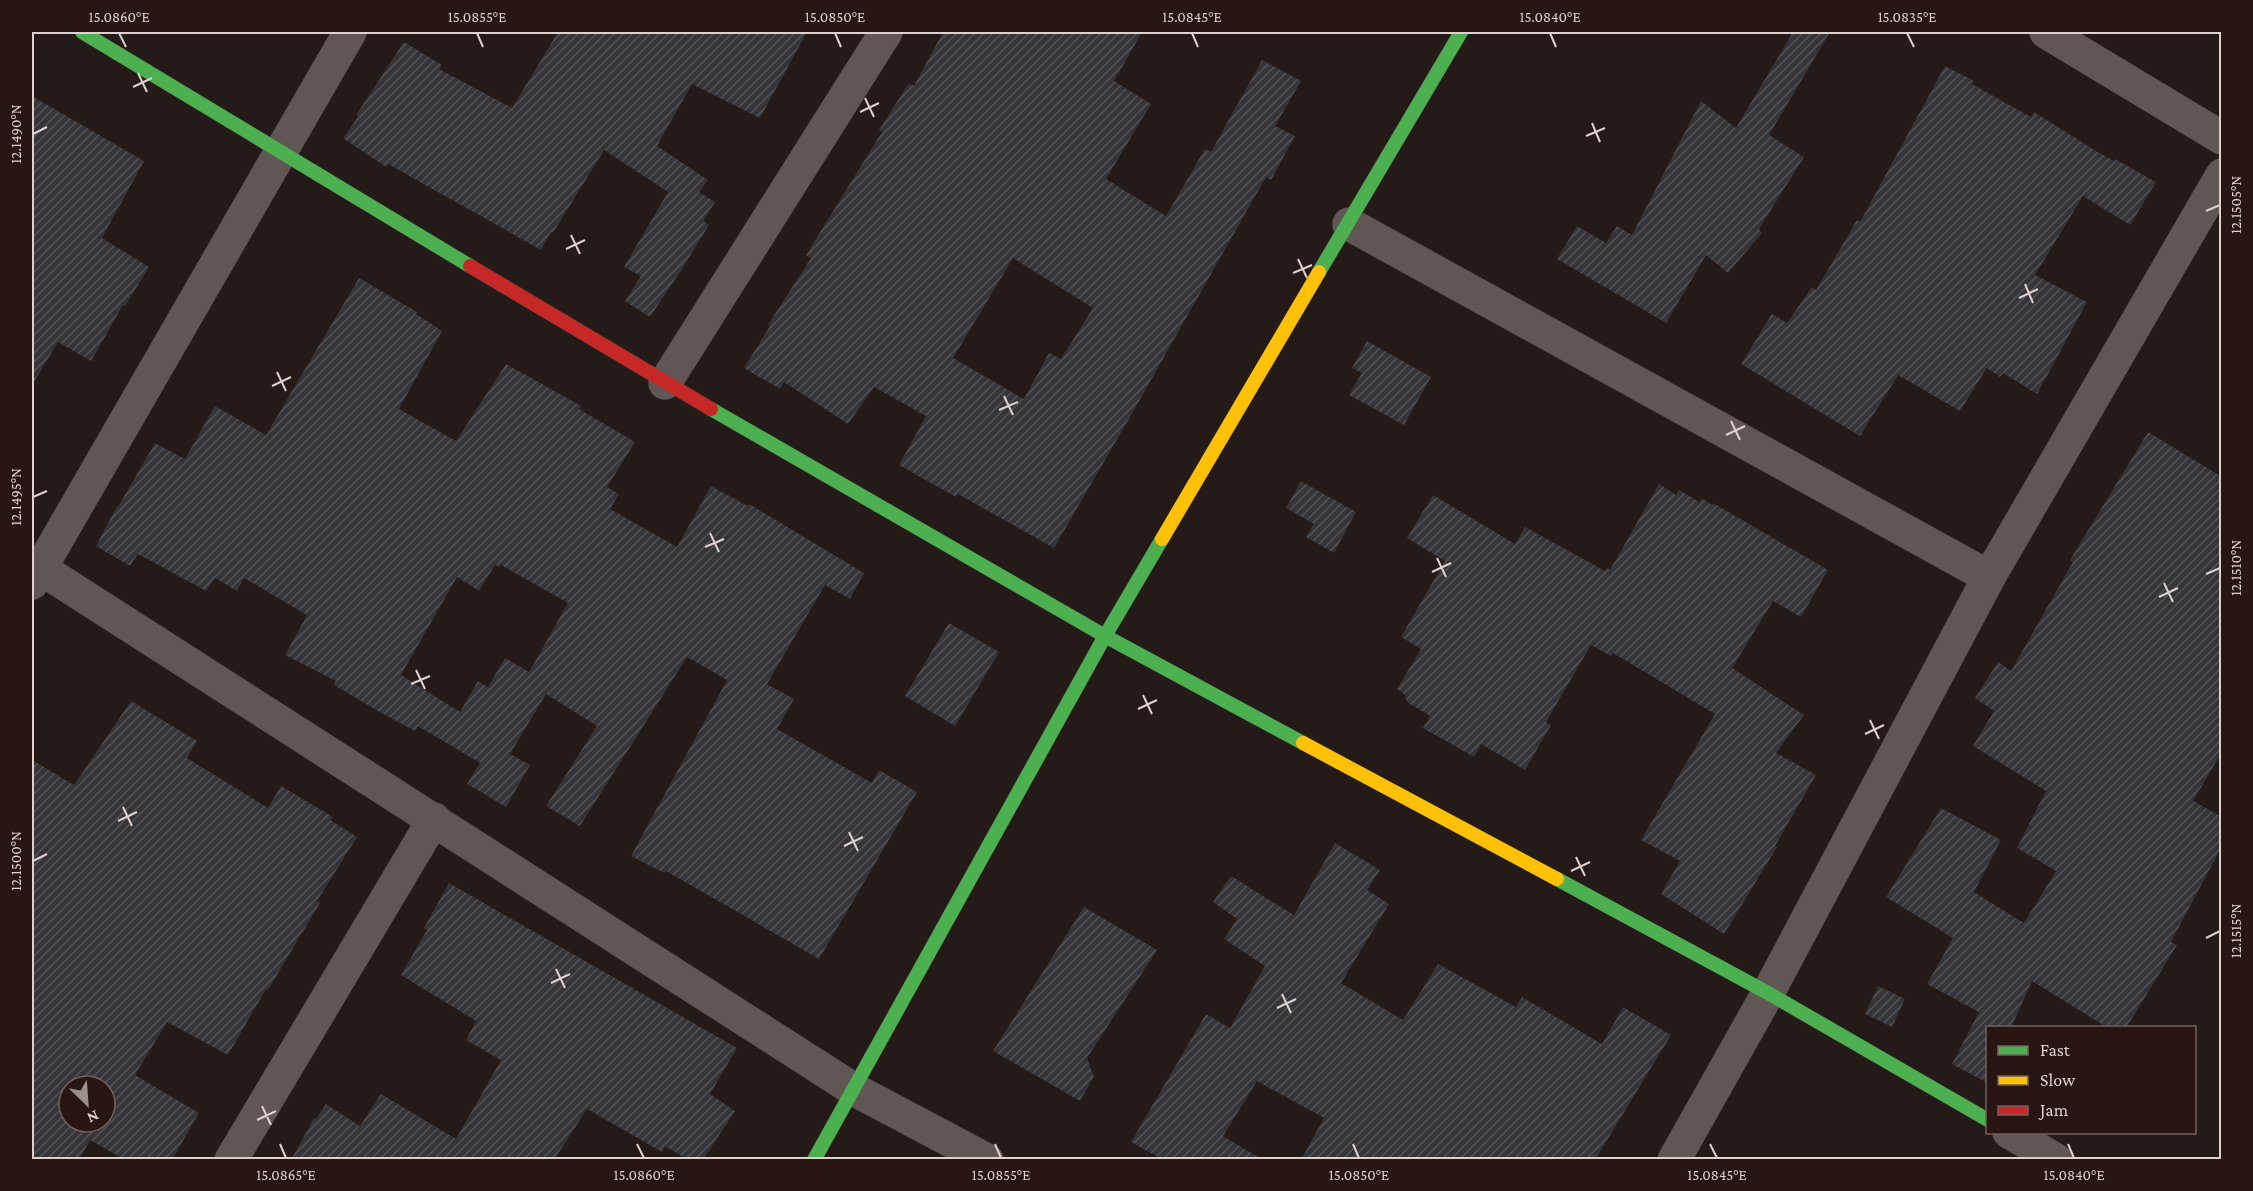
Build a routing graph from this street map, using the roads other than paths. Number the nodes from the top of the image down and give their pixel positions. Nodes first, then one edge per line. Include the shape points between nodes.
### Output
1 (82, 32) edge
2 (350, 32) edge
3 (886, 32) edge
4 (1461, 32) edge
5 (2046, 32) edge
6 (2222, 138) edge
7 (281, 152) junction
8 (2222, 176) edge
9 (1349, 224) junction
10 (665, 384) junction
11 (34, 571) edge
12 (1989, 577) junction
13 (1106, 636) junction
14 (434, 819) junction
15 (1768, 993) junction
16 (853, 1089) junction
17 (1986, 1119) edge
18 (2012, 1134) edge
19 (231, 1160) edge
20 (814, 1160) edge
21 (987, 1160) edge
22 (1674, 1160) edge
23 (2055, 1160) edge

1 - 7 street
2 - 7 street
3 - 10 street
4 - 9 street
5 - 6 street
7 - 10 street
7 - 11 street
8 - 12 street
9 - 12 street
9 - 13 street
10 - 13 street
11 - 14 street
12 - 15 street
13 - 15 street
13 - 16 street
14 - 16 street
14 - 19 street
15 - 17 street
15 - 22 street
16 - 20 street
16 - 21 street
18 - 23 street

